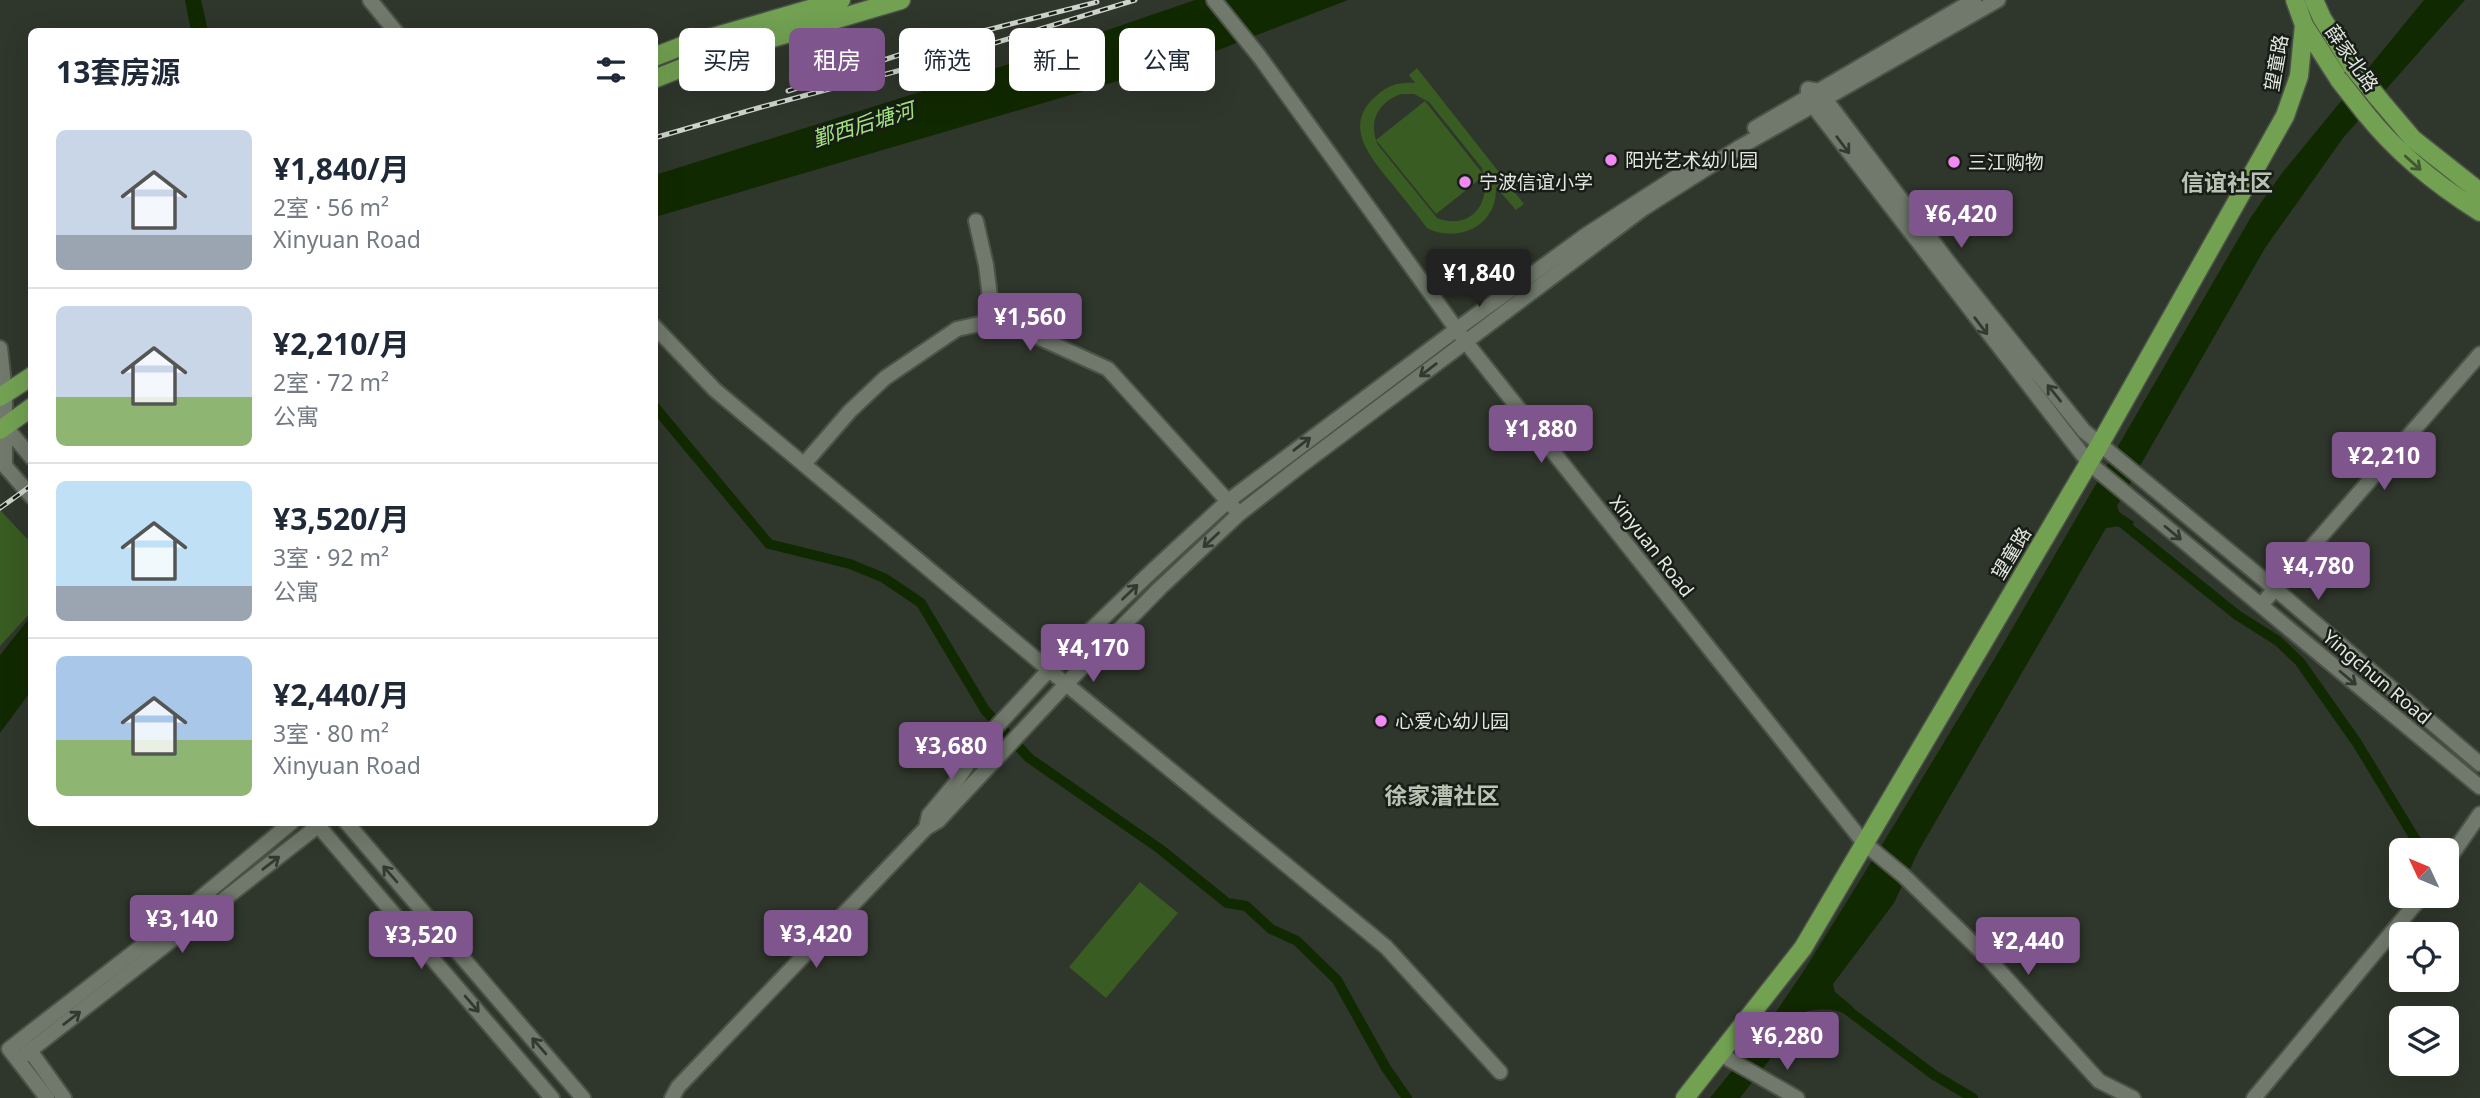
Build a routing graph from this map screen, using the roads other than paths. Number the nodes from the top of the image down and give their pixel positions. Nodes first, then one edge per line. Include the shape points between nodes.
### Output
1 (370, 0) edge
2 (841, 0) edge
3 (901, 0) edge
4 (1214, 0) edge
5 (1974, 0) edge
6 (1998, 0) edge
7 (2295, 0) edge
8 (2314, 0) edge
9 (2304, 25) junction
10 (393, 28) edge
11 (658, 55) edge
12 (658, 77) edge
13 (1816, 99) junction
14 (2480, 192) edge
15 (2480, 212) edge
16 (976, 221) dead end
17 (993, 321) junction
18 (1457, 328) junction
19 (658, 330) edge
20 (1465, 341) junction
21 (0, 348) edge
22 (2480, 354) edge
23 (28, 379) edge
24 (3, 395) edge
25 (28, 410) edge
26 (2, 428) edge
27 (2106, 449) junction
28 (28, 454) edge
29 (804, 464) junction
30 (2095, 468) junction
31 (28, 492) edge
32 (1228, 501) junction
33 (1240, 513) junction
34 (2276, 589) junction
35 (2261, 605) junction
36 (1049, 670) junction
37 (1066, 684) junction
38 (2480, 764) edge
39 (2480, 787) edge
40 (2480, 814) edge
41 (287, 826) edge
42 (316, 826) edge
43 (321, 826) edge
44 (349, 826) edge
45 (926, 828) junction
46 (2459, 844) edge
47 (1868, 846) junction
48 (2413, 908) edge
49 (26, 1045) junction
50 (1720, 1054) junction
51 (1500, 1072) dead end
52 (675, 1092) edge
53 (47, 1098) edge
54 (64, 1098) edge
55 (552, 1098) edge
56 (583, 1098) edge
57 (660, 1098) edge
58 (1685, 1098) edge
59 (1797, 1098) edge
60 (2133, 1098) edge
61 (2254, 1098) edge

1 - 10 street
2 - 11 main road
3 - 12 main road via 712,56
4 - 18 street, Xinyuan Road
5 - 13 street
6 - 13 street
7 - 9 main road, 望童路
8 - 14 main road, 薛家北路, bridge via 2352,66 2413,139
9 -> 15 main road, 薛家北路, bridge via 2383,135
9 - 27 main road, 望童路 via 2299,76 2286,116
13 - 18 street via 1638,201
13 - 20 street via 1644,208
27 -> 13 street, Yingchun Road via 2084,431
13 -> 30 street, Yingchun Road
16 - 17 street
17 - 29 street via 957,329 884,378
17 - 32 street via 1108,369
18 - 20 street, Xinyuan Road
32 -> 18 street
19 - 29 street via 715,390
20 -> 33 street
20 - 47 street, Xinyuan Road
21 - 24 street
22 - 34 street
23 - 24 main road
24 - 26 street
25 - 26 main road
26 - 28 street
26 - 31 street via 5,466
27 - 30 main road, 望童路
27 - 34 street, Yingchun Road
29 - 36 street
30 -> 35 street, Yingchun Road
30 - 47 main road, 望童路
32 - 33 street
36 -> 32 street
33 -> 37 street
34 - 35 street
34 - 38 street, Yingchun Road
35 -> 39 street, Yingchun Road
36 - 37 street
36 - 45 street via 983,741 929,815
37 - 45 street via 938,821
37 - 51 street via 1386,947
40 - 46 street
41 - 49 street
49 -> 42 street
43 -> 55 street
56 -> 44 street
45 - 52 street
47 - 50 main road, 望童路 via 1803,948
47 - 60 street, Xinyuan Road via 1987,957 2099,1081
48 - 61 street
49 - 53 street via 18,1060
49 - 54 street
50 - 58 main road, 望童路
50 - 59 street
52 - 57 street

